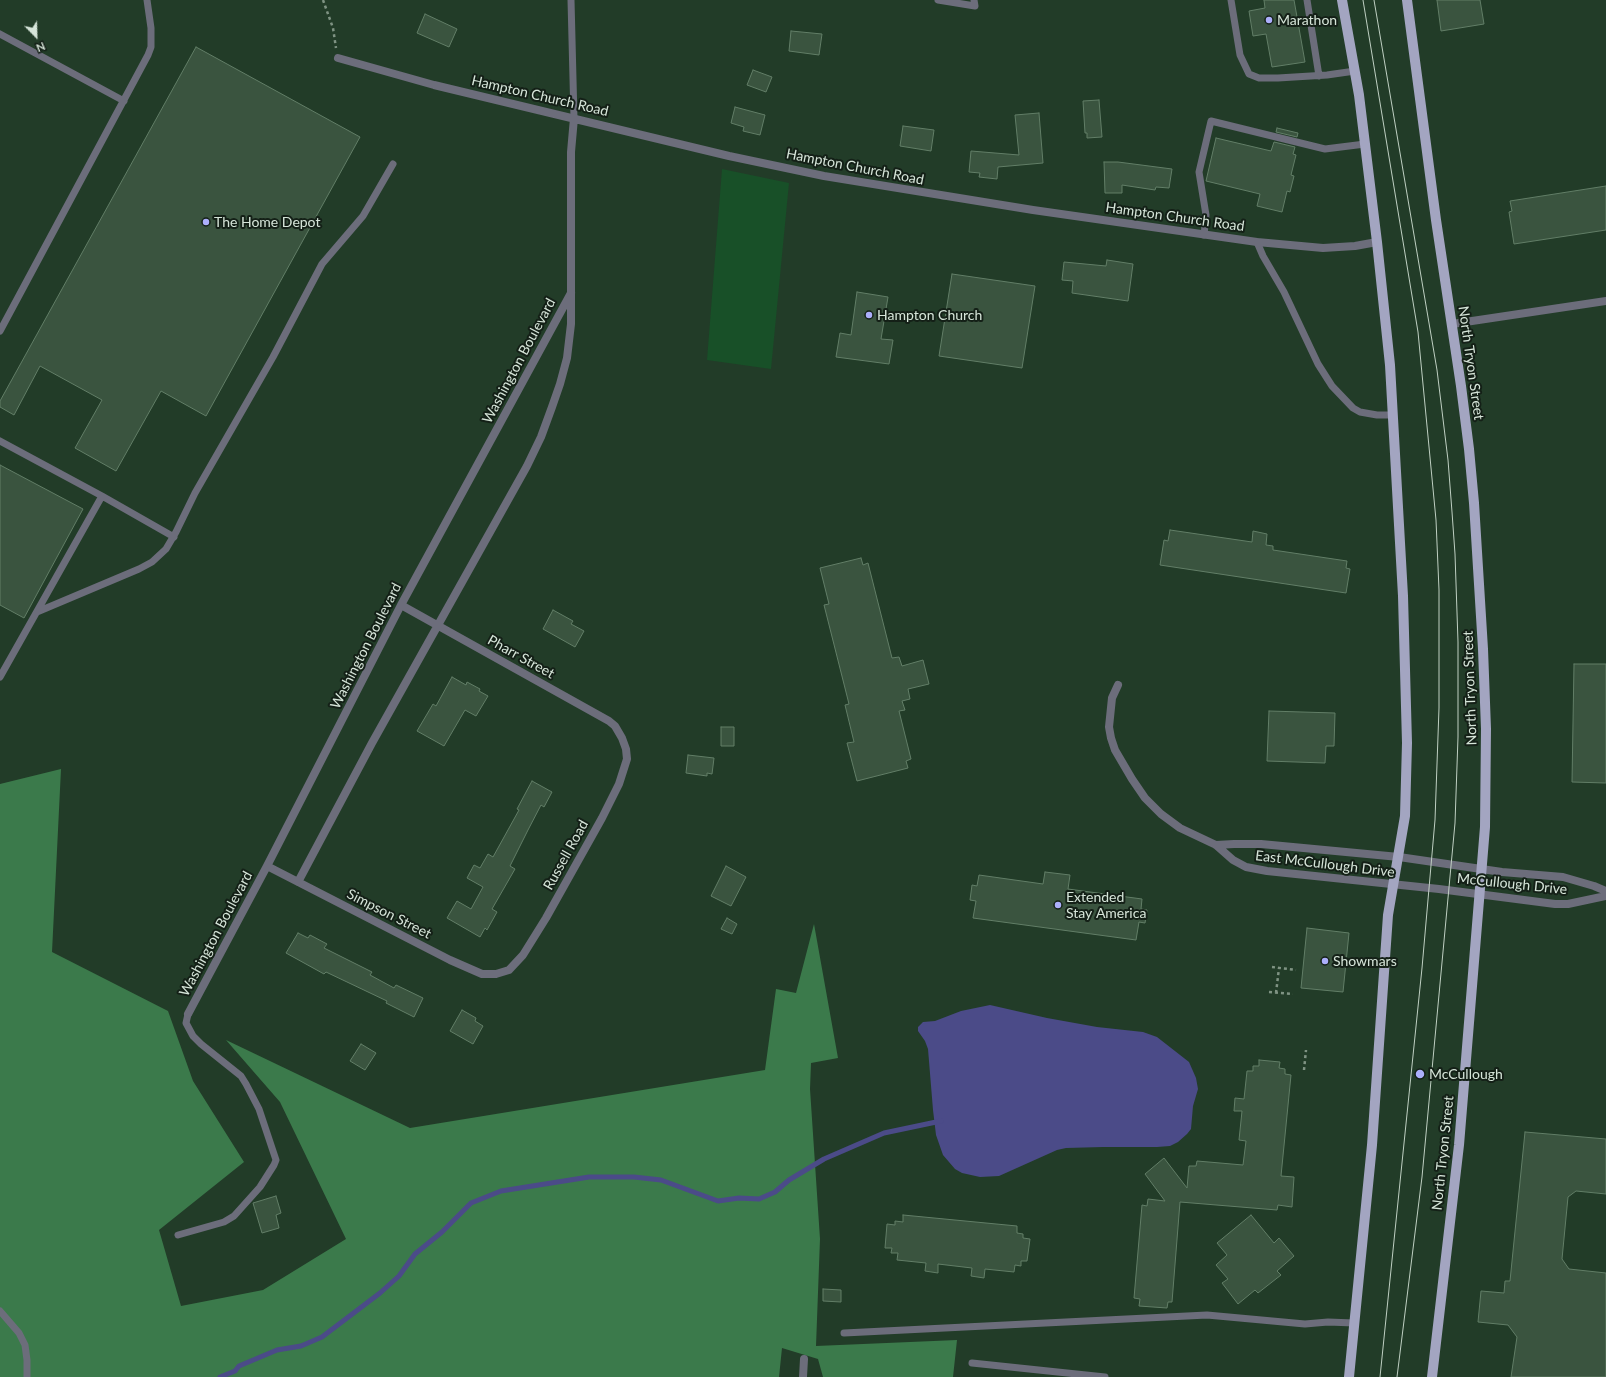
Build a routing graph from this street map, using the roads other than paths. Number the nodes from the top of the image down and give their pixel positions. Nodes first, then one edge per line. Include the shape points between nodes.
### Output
1 (147, 0) edge
2 (571, 0) edge
3 (938, 0) edge
4 (974, 0) edge
5 (1231, 0) edge
6 (1307, 0) edge
7 (1342, 0) edge
8 (1407, 0) edge
9 (0, 34) edge
10 (338, 58) road end
11 (1355, 71) junction
12 (1319, 76) junction
13 (124, 101) junction
14 (574, 118) junction
15 (1365, 144) junction
16 (393, 164) dead end
17 (1204, 235) junction
18 (1257, 242) junction
19 (1377, 242) junction
20 (571, 292) junction
21 (1606, 301) edge
22 (1452, 324) junction
23 (0, 331) edge
24 (1393, 415) junction
25 (0, 441) edge
26 (102, 496) junction
27 (174, 537) junction
28 (401, 605) junction
29 (36, 612) junction
30 (438, 626) junction
31 (0, 677) edge
32 (1118, 685) dead end
33 (622, 738) joint
34 (1216, 845) junction
35 (1399, 857) junction
36 (1441, 864) joint
37 (267, 866) junction
38 (1481, 869) junction
39 (298, 882) junction
40 (1394, 885) junction
41 (1439, 889) joint
42 (1606, 891) edge
43 (1480, 894) junction
44 (1606, 896) edge
45 (502, 973) joint
46 (188, 1014) joint
47 (178, 1235) dead end
48 (0, 1311) edge
49 (1354, 1324) junction
50 (844, 1333) dead end
51 (804, 1359) dead end
52 (972, 1363) dead end
53 (27, 1377) edge
54 (803, 1377) edge
55 (1105, 1377) edge
56 (1349, 1377) edge
57 (1432, 1377) edge

1 - 13 lane via 151,46
2 - 14 lane
3 - 4 lane via 975,6
5 - 12 lane via 1240,55 1249,74 1259,78
6 - 12 lane
7 - 11 main road
8 - 22 main road, North Tryon Street
9 - 13 lane
10 - 14 street, Hampton Church Road
11 - 12 lane
11 - 15 main road
13 - 23 lane
14 - 17 street, Hampton Church Road via 824,176
14 - 20 street, Washington Boulevard via 571,152
15 - 17 lane via 1325,149 1211,122 1199,172 1206,215
15 - 19 main road
16 - 27 lane via 363,216 322,264 195,493
17 - 18 street, Hampton Church Road
18 - 19 street, Hampton Church Road via 1323,248
18 - 24 lane via 1318,364 1332,386 1360,412 1376,416
19 - 24 main road
20 - 28 street, Washington Boulevard
20 - 30 street, Washington Boulevard via 567,358 541,437
21 - 22 street
22 - 38 main road, North Tryon Street via 1469,449 1483,649 1486,729 1485,827
24 - 35 main road via 1403,596 1407,735 1405,816
25 - 26 lane
26 - 27 lane
26 - 29 lane
27 - 29 lane via 160,556 146,565
28 - 30 street, Pharr Street
28 - 37 street, Washington Boulevard
29 - 31 lane
30 - 33 street, Pharr Street via 609,721
30 - 39 street, Washington Boulevard
32 - 34 street, East McCullough Drive via 1112,698 1109,727 1115,750 1132,779 1161,814 1180,828
33 - 45 street, Russell Road via 626,749 626,765 602,818 523,955 514,966
34 - 35 street, East McCullough Drive via 1261,844
34 - 40 street, East McCullough Drive via 1233,860 1255,870
35 - 36 street, East McCullough Drive
35 - 40 main road
36 - 38 street, McCullough Drive
37 - 39 street, Simpson Street
37 - 46 street, Washington Boulevard
38 - 42 street, McCullough Drive via 1562,877
38 - 43 main road, North Tryon Street
39 - 45 street, Simpson Street via 468,968 482,974
40 - 41 street, East McCullough Drive
40 - 49 main road via 1388,915 1372,1145
41 - 43 street, McCullough Drive
43 - 44 street, McCullough Drive via 1555,904 1568,904
43 - 57 main road, North Tryon Street via 1459,1145
46 - 47 lane via 186,1023 193,1036 241,1076 246,1084 259,1109 276,1160 260,1187 234,1216 224,1222
48 - 53 lane via 19,1333 24,1345
49 - 50 lane via 1305,1324 1207,1315
49 - 56 main road
51 - 54 street
52 - 55 lane

